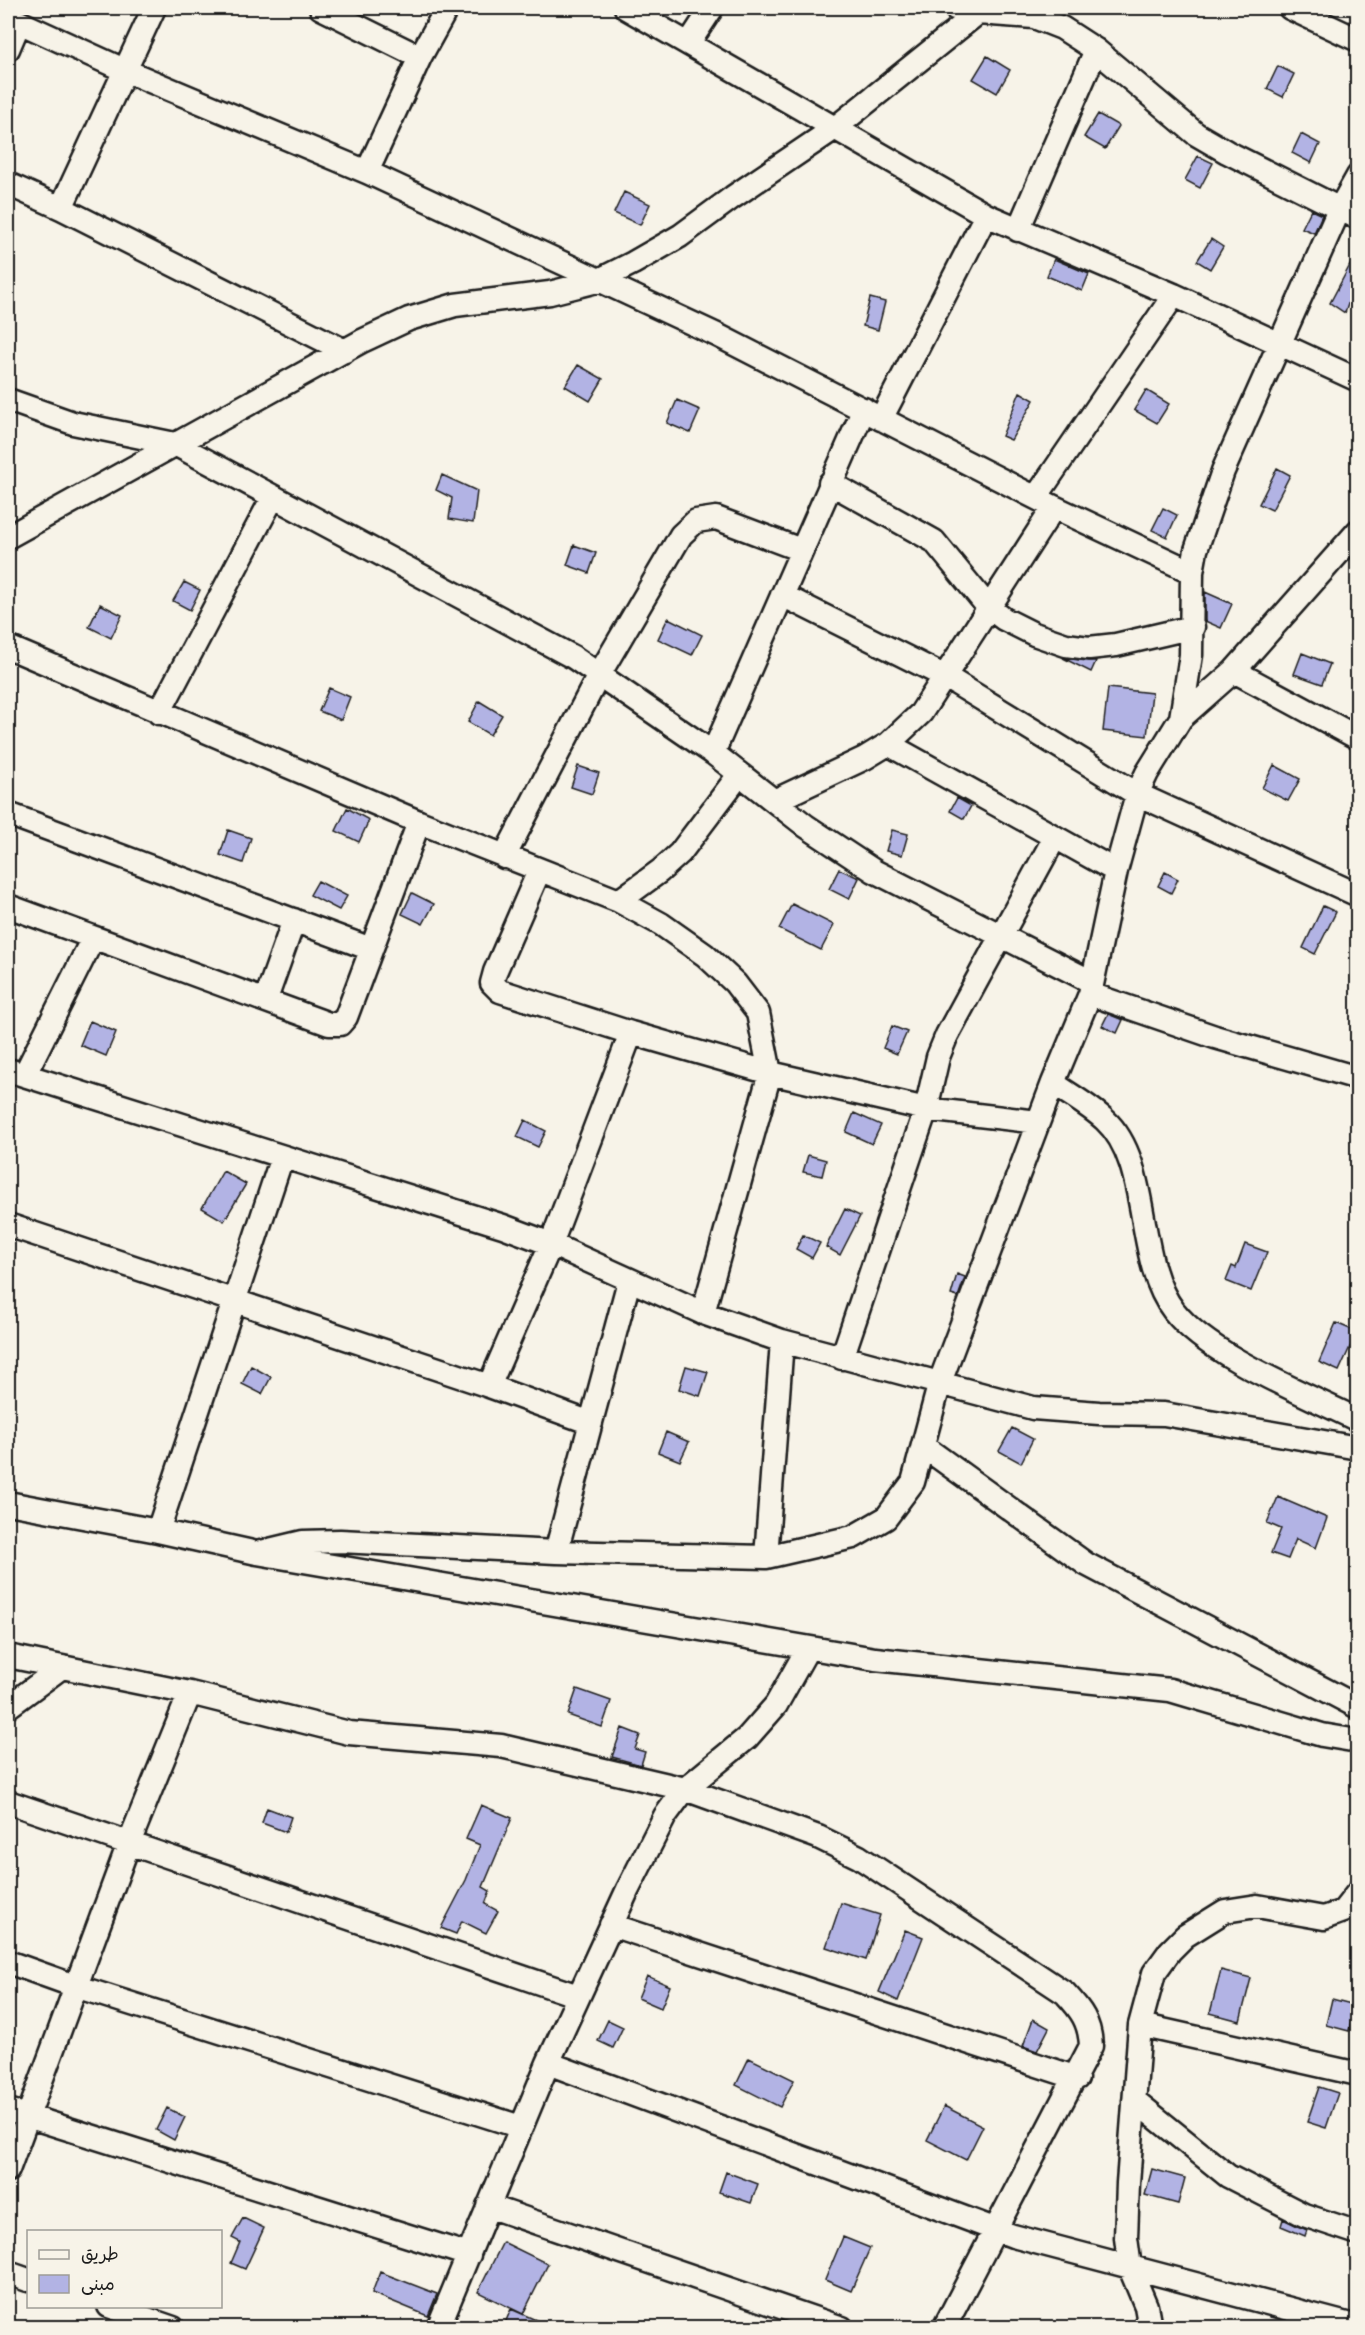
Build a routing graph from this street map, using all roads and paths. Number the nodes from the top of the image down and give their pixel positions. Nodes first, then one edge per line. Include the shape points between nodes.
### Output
1 (154, 8) edge
2 (321, 8) edge
3 (447, 8) edge
4 (626, 8) edge
5 (712, 8) edge
6 (955, 8) edge
7 (1290, 8) edge
8 (981, 10) edge
9 (13, 20) edge
10 (1358, 39) edge
11 (690, 43) junction
12 (8, 49) edge
13 (1096, 50) junction
14 (420, 57) junction
15 (124, 70) junction
16 (835, 128) junction
17 (367, 172) junction
18 (1358, 176) edge
19 (8, 184) edge
20 (61, 208) junction
21 (1348, 214) edge
22 (986, 215) junction
23 (1018, 230) junction
24 (597, 281) junction
25 (1174, 295) junction
26 (1280, 342) junction
27 (345, 351) junction
28 (1358, 380) edge
29 (8, 400) edge
30 (873, 414) junction
31 (175, 444) junction
32 (830, 483) junction
33 (273, 497) junction
34 (1045, 502) junction
35 (1358, 531) edge
36 (8, 537) edge
37 (801, 550) junction
38 (1192, 572) junction
39 (782, 595) junction
40 (988, 607) junction
41 (1193, 627) junction
42 (8, 647) edge
43 (1234, 670) junction
44 (600, 673) junction
45 (946, 677) junction
46 (159, 713) junction
47 (1181, 718) junction
48 (1358, 738) edge
49 (888, 744) junction
50 (713, 753) junction
51 (739, 775) junction
52 (1137, 794) junction
53 (774, 801) junction
54 (8, 814) edge
55 (419, 822) junction
56 (1055, 837) junction
57 (504, 857) junction
58 (539, 871) junction
59 (1116, 871) junction
60 (1358, 895) edge
61 (619, 901) junction
62 (8, 906) edge
63 (294, 921) junction
64 (999, 935) junction
65 (93, 938) junction
66 (371, 949) junction
67 (1091, 988) junction
68 (266, 999) junction
69 (631, 1033) junction
70 (16, 1072) edge
71 (770, 1073) junction
72 (1358, 1078) edge
73 (1053, 1083) junction
74 (926, 1109) junction
75 (1038, 1122) junction
76 (282, 1157) junction
77 (8, 1225) edge
78 (551, 1244) junction
79 (629, 1281) junction
80 (235, 1300) junction
81 (703, 1313) junction
82 (782, 1341) junction
83 (842, 1358) junction
84 (940, 1382) junction
85 (489, 1386) junction
86 (1358, 1420) edge
87 (591, 1423) junction
88 (923, 1446) junction
89 (1358, 1448) edge
90 (8, 1503) edge
91 (158, 1531) junction
92 (556, 1552) junction
93 (257, 1553) junction
94 (766, 1557) junction
95 (808, 1648) junction
96 (8, 1656) edge
97 (62, 1666) junction
98 (190, 1693) junction
99 (8, 1707) edge
100 (1358, 1707) edge
101 (1358, 1741) edge
102 (685, 1789) junction
103 (8, 1802) edge
104 (129, 1843) junction
105 (1358, 1892) edge
106 (611, 1925) junction
107 (8, 1962) edge
108 (75, 1986) junction
109 (578, 1996) junction
110 (1140, 2025) junction
111 (548, 2063) junction
112 (1358, 2074) edge
113 (1077, 2078) junction
114 (1134, 2100) junction
115 (18, 2114) edge
116 (521, 2127) junction
117 (8, 2170) edge
118 (488, 2206) junction
119 (993, 2230) junction
120 (1357, 2231) edge
121 (469, 2255) junction
122 (1130, 2268) junction
123 (8, 2273) edge
124 (27, 2280) edge
125 (113, 2308) edge
126 (1358, 2327) edge
127 (173, 2328) edge
128 (438, 2328) edge
129 (842, 2328) edge
130 (944, 2328) edge
131 (1150, 2328) edge

1 - 15 street
2 - 14 street
3 - 14 street
4 - 11 street
5 - 11 street
6 - 8 street
7 - 10 street
8 - 13 street via 1034,17 1062,28
8 - 16 street
9 - 12 street
9 - 15 street
11 - 16 street
13 - 21 street via 1197,134
13 - 23 street
14 - 17 street
15 - 17 street
15 - 20 street
16 - 22 street
16 - 24 street via 680,236
17 - 24 street
18 - 21 street
19 - 20 street
20 - 27 street
21 - 26 street
22 - 23 street
22 - 30 street
23 - 25 street
24 - 27 street via 550,292 455,305 409,319
24 - 30 street via 717,335
25 - 26 street
25 - 34 street
26 - 28 street
26 - 38 street via 1224,471
27 - 31 street
29 - 31 street via 73,423
30 - 32 street
30 - 34 street
31 - 33 street
31 - 36 street
32 - 37 street
32 - 40 street via 934,541
33 - 44 street
33 - 46 street
34 - 38 street
34 - 40 street
35 - 43 street
37 - 39 street
37 - 44 street via 716,518 696,521 681,535
38 - 41 street
39 - 45 street
39 - 50 street
40 - 41 street via 1034,634 1089,648
40 - 45 street
41 - 47 street
42 - 46 street
43 - 47 street
43 - 48 street
44 - 50 street
44 - 57 street
45 - 49 street via 921,713
45 - 52 street
46 - 55 street
47 - 52 street
49 - 53 street
49 - 56 street
50 - 51 street
51 - 53 street
51 - 61 street via 680,853
52 - 59 street
52 - 60 street
53 - 64 street via 874,871
54 - 63 street
55 - 57 street
55 - 66 street
56 - 59 street
56 - 64 street
57 - 58 street
58 - 61 street
58 - 69 street via 492,983 500,991
59 - 67 street
61 - 71 street via 705,955 735,983 758,1013
62 - 65 street
63 - 66 street
63 - 68 street
64 - 67 street
64 - 74 street via 947,1035
65 - 68 street
65 - 70 street
66 - 68 street via 340,1024 329,1024
67 - 72 street via 1215,1037
67 - 73 street
69 - 71 street
69 - 78 street
70 - 76 street
71 - 74 street
71 - 81 street
73 - 75 street
73 - 86 street via 1106,1121 1128,1155 1155,1275 1173,1311 1209,1345
74 - 75 street
74 - 83 street
75 - 84 street
76 - 78 street
76 - 80 street
77 - 80 street
78 - 79 street
78 - 85 street
79 - 81 street
79 - 87 street
80 - 85 street
80 - 91 street
81 - 82 street
82 - 83 street
82 - 94 street
83 - 84 street
84 - 88 street
84 - 89 street via 1033,1408 1164,1414
85 - 87 street
87 - 92 street
88 - 94 street via 913,1482 886,1518 853,1537
88 - 100 street via 1086,1564
90 - 91 street
91 - 93 street
92 - 93 street via 340,1541 303,1542
92 - 94 street
93 - 95 street
95 - 101 street via 874,1659 1170,1690 1322,1735
95 - 102 street via 776,1705 747,1738
96 - 97 street
97 - 98 street
97 - 99 street
98 - 102 street via 349,1733 501,1746
98 - 104 street
102 - 106 street via 665,1816
102 - 113 street via 809,1833 859,1857 1065,1993 1082,2011 1090,2028 1091,2046
103 - 104 street
104 - 108 street
104 - 109 street
105 - 110 street via 1343,1911 1324,1918 1257,1906 1225,1911 1185,1936 1170,1951 1154,1973
106 - 109 street
106 - 113 street
107 - 108 street
108 - 115 street
108 - 116 street
109 - 111 street
110 - 112 street
110 - 114 street
111 - 116 street
111 - 119 street
113 - 119 street
114 - 120 street via 1228,2176 1304,2215
114 - 122 street via 1127,2216
115 - 117 street
115 - 121 street
116 - 118 street
118 - 121 street
118 - 129 street
119 - 122 street
119 - 130 street
121 - 128 street
122 - 126 street
122 - 131 street via 1146,2306
123 - 124 street
125 - 127 street

